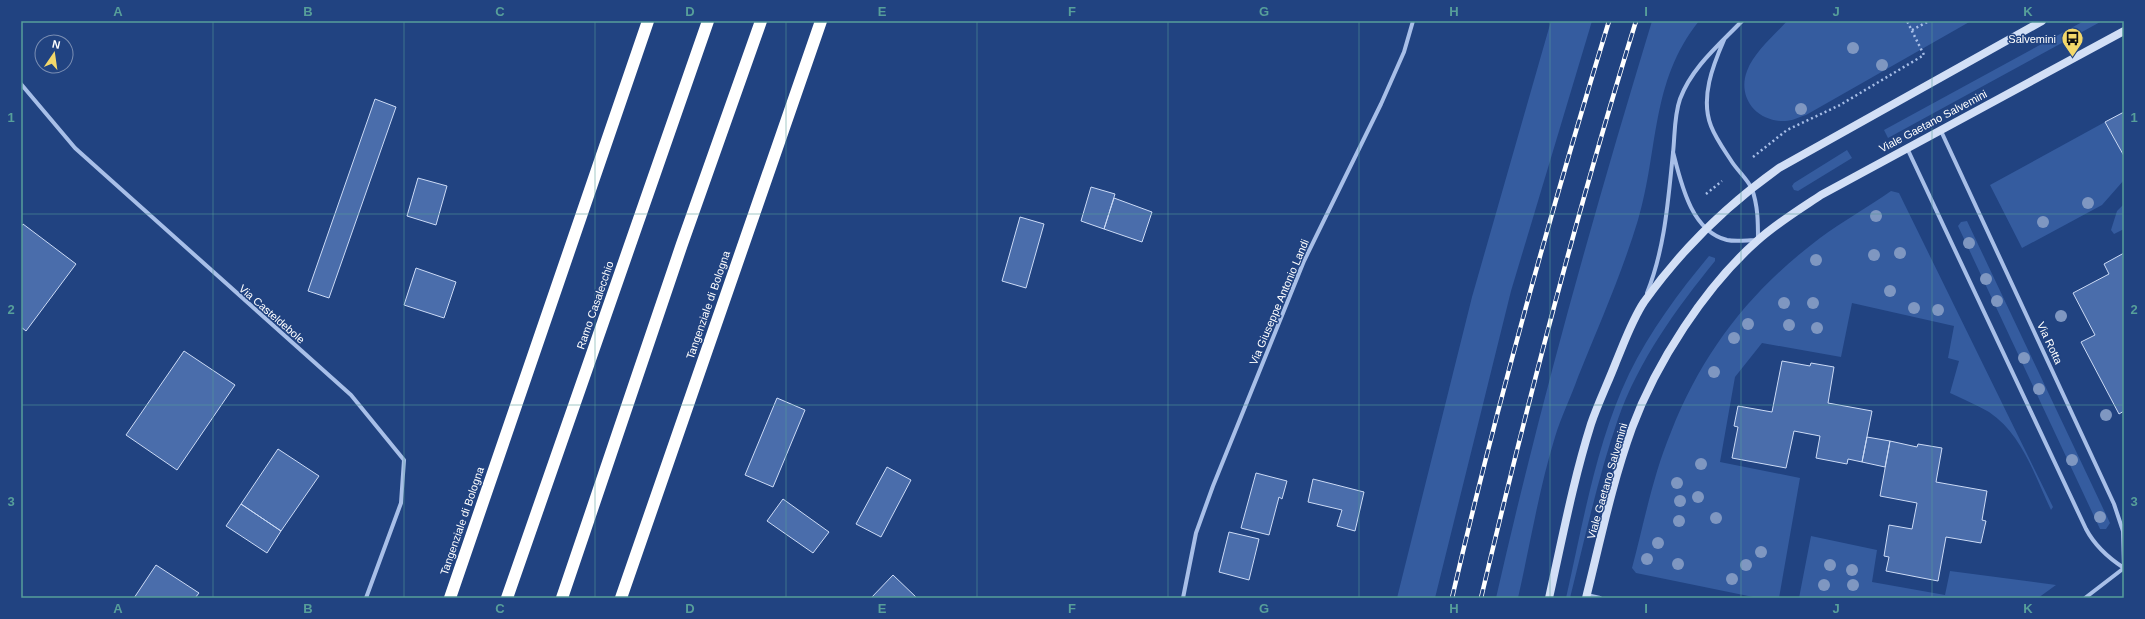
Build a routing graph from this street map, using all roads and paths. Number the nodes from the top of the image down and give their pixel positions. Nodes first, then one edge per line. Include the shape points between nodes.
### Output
1 (648, 21) edge
2 (708, 21) edge
3 (761, 21) edge
4 (821, 21) edge
5 (1413, 21) edge
6 (1742, 21) edge
7 (1907, 21) edge
8 (1929, 21) edge
9 (2042, 21) edge
10 (1912, 30) junction
11 (2124, 31) edge
12 (1724, 40) junction
13 (21, 84) edge
14 (1941, 131) junction
15 (1907, 148) junction
16 (1673, 152) junction
17 (1737, 169) junction
18 (1752, 188) junction
19 (1691, 206) junction
20 (1705, 229) junction
21 (1758, 240) junction
22 (1643, 303) junction
23 (2124, 568) edge
24 (1586, 596) edge
25 (366, 598) edge
26 (450, 598) edge
27 (507, 598) edge
28 (562, 598) edge
29 (621, 598) edge
30 (1183, 598) edge
31 (1549, 598) edge
32 (1600, 598) edge
33 (2086, 598) edge

1 - 26 highway, Tangenziale di Bologna
2 - 27 highway, Ramo Casalecchio
3 - 28 highway
4 - 29 highway, Tangenziale di Bologna
5 - 30 street, Via Giuseppe Antonio Landi via 1404,52 1381,104 1304,261 1216,479 1196,533
6 - 12 street
7 - 10 path
8 - 10 path
9 - 18 main road via 1809,150
10 - 17 path via 1924,55 1840,104 1788,130
11 - 14 main road, Viale Gaetano Salvemini
12 - 16 street via 1691,77 1680,100
12 - 17 street via 1709,84 1708,108 1710,125
13 - 25 street, Via Casteldebole via 75,148 351,395 404,460 401,503
14 - 15 main road, Viale Gaetano Salvemini
14 - 23 street, Via Rotta via 2114,504 2123,531
15 - 21 main road, Viale Gaetano Salvemini via 1821,195
15 - 23 street via 2086,529 2094,543
16 - 19 street via 1681,184
16 - 22 street via 1658,266
17 - 18 street
17 - 19 path
18 - 20 main road
18 - 21 street via 1758,214
19 - 20 street
20 - 21 street via 1727,240
20 - 22 main road
21 - 24 main road, Viale Gaetano Salvemini via 1732,265 1706,298 1655,377 1632,429
22 - 31 main road via 1592,423
23 - 33 street
24 - 32 street

